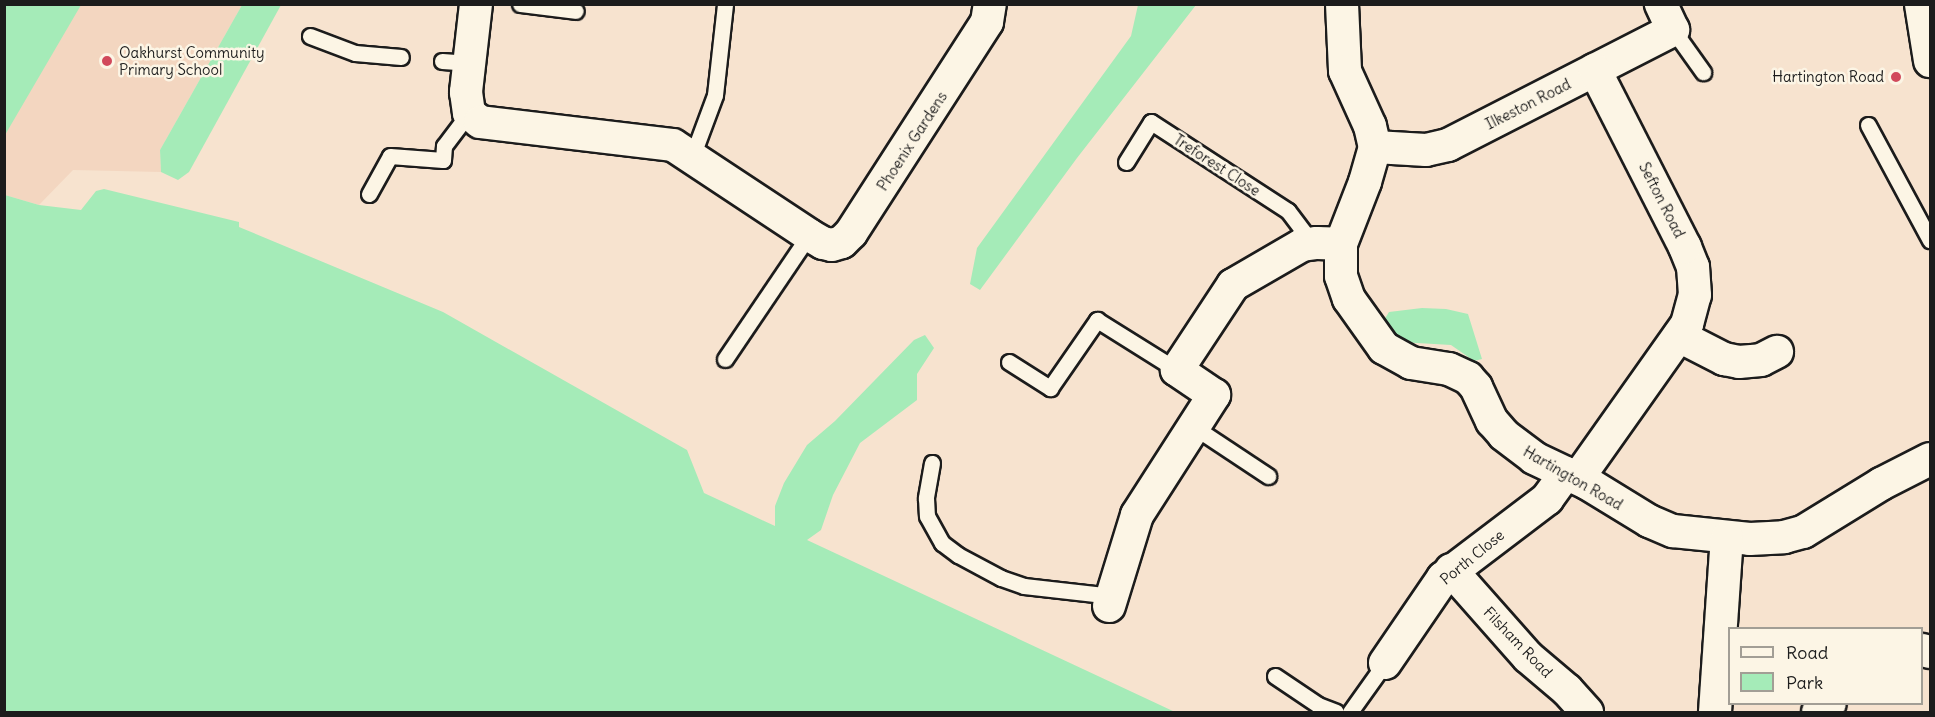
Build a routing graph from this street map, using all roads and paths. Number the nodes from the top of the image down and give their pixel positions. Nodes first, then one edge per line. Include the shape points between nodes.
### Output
1 (476, 4) edge
2 (520, 4) edge
3 (725, 4) edge
4 (990, 4) edge
5 (1342, 4) edge
6 (1921, 4) edge
7 (576, 11) dead end
8 (1667, 17) edge
9 (310, 36) dead end
10 (401, 57) dead end
11 (1930, 60) edge
12 (1595, 70) junction
13 (1703, 72) dead end
14 (469, 113) junction
15 (1868, 125) dead end
16 (1375, 147) junction
17 (692, 157) junction
18 (1126, 162) dead end
19 (369, 194) dead end
20 (809, 235) junction
21 (1930, 240) edge
22 (1327, 244) junction
23 (1679, 336) junction
24 (1777, 352) dead end
25 (725, 359) dead end
26 (1009, 362) dead end
27 (1177, 370) junction
28 (1194, 427) junction
29 (1930, 459) edge
30 (932, 464) dead end
31 (1268, 476) dead end
32 (1572, 476) junction
33 (1727, 538) junction
34 (1451, 570) junction
35 (1111, 601) joint
36 (1385, 663) joint
37 (1275, 676) dead end
38 (1336, 712) edge
39 (1350, 712) edge
40 (1587, 712) edge
41 (1714, 712) edge

1 - 14 street via 456,62
2 - 7 lane
3 - 17 lane via 716,94
4 - 20 street, Phoenix Gardens via 987,22 851,233 832,245
5 - 16 street via 1345,71 1370,126
6 - 11 street
8 - 12 street, Ilkeston Road
8 - 13 lane, Ilkeston Road
9 - 10 lane via 355,53
12 - 16 street, Ilkeston Road via 1438,149
12 - 23 street, Sefton Road via 1693,267 1693,306
14 - 17 street, Phoenix Gardens via 480,122 498,126 666,143
14 - 19 lane via 444,146 443,160 390,156
15 - 21 lane
16 - 22 street, Hartington Road via 1365,182
17 - 20 street, Phoenix Gardens
18 - 22 lane, Treforest Close via 1151,122 1282,207
20 - 25 lane
22 - 27 street via 1302,245 1233,285
22 - 32 street, Hartington Road via 1349,299 1384,348 1411,363 1449,369 1468,378 1504,435 1534,458
23 - 24 street via 1724,359 1739,362 1761,360
23 - 32 street, Sefton Road
26 - 27 lane via 1050,388 1097,320
27 - 28 street via 1214,395
28 - 31 lane
28 - 35 street via 1137,515
29 - 33 street, Hartington Road via 1803,532 1768,539
30 - 35 lane via 927,516 942,543 1001,578 1024,586
32 - 33 street, Hartington Road via 1661,527
32 - 34 street, Porth Close via 1547,500
33 - 41 street
34 - 36 street, Porth Close via 1434,588
34 - 40 street, Filsham Road via 1528,657
36 - 39 lane, Porth Close
37 - 38 lane via 1318,705

